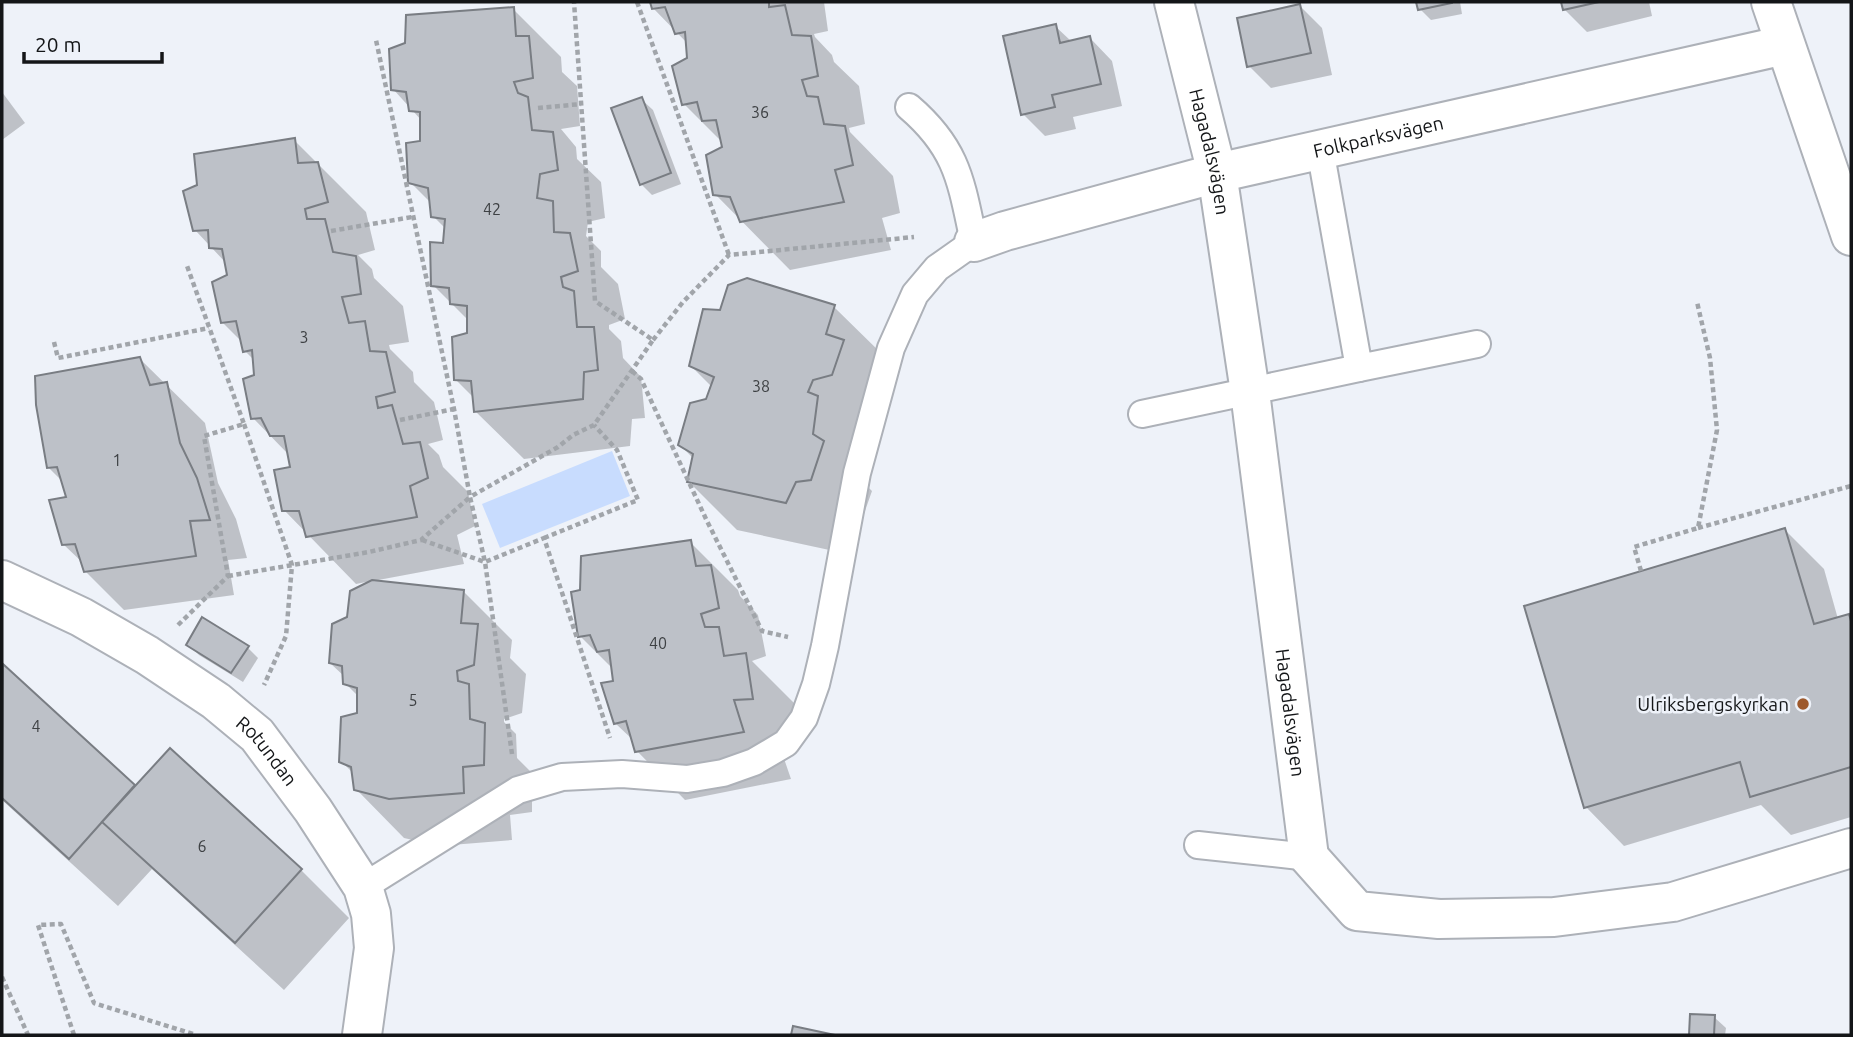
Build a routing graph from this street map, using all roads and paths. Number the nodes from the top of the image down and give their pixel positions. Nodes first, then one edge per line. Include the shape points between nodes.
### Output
1 (574, 2) edge
2 (637, 2) edge
3 (1174, 2) edge
4 (1771, 2) edge
5 (376, 40) dead end
6 (1785, 45) junction
7 (580, 104) junction
8 (909, 107) dead end
9 (538, 108) dead end
10 (1320, 149) junction
11 (1217, 173) junction
12 (412, 216) junction
13 (331, 231) dead end
14 (1851, 236) edge
15 (974, 242) junction
16 (729, 255) junction
17 (186, 263) dead end
18 (1697, 302) dead end
19 (209, 328) junction
20 (653, 340) junction
21 (54, 342) dead end
22 (1477, 344) dead end
23 (1359, 369) junction
24 (632, 371) junction
25 (1250, 393) junction
26 (454, 409) junction
27 (1142, 414) dead end
28 (400, 420) dead end
29 (244, 425) junction
30 (594, 425) junction
31 (1851, 486) edge
32 (470, 497) junction
33 (1698, 528) junction
34 (544, 538) junction
35 (421, 540) junction
36 (485, 562) junction
37 (292, 565) junction
38 (1641, 571) dead end
39 (228, 576) junction
40 (2, 580) edge
41 (762, 631) dead end
42 (147, 655) junction
43 (241, 720) junction
44 (513, 761) dead end
45 (622, 774) junction
46 (1198, 845) dead end
47 (1851, 848) edge
48 (1309, 857) junction
49 (363, 887) junction
50 (2, 977) edge
51 (28, 1035) edge
52 (74, 1035) edge
53 (196, 1035) edge
54 (362, 1035) edge

1 - 7 path
2 - 16 path
3 - 11 street, Hagadalsvägen
4 - 6 street
5 - 12 path
6 - 10 street, Folkparksvägen
6 - 14 street
7 - 9 path
7 - 20 path via 596,301
8 - 15 lane via 949,152 962,185
10 - 11 street, Folkparksvägen
10 - 23 lane
11 - 15 street, Folkparksvägen
11 - 25 street, Hagadalsvägen
12 - 13 path
12 - 26 path
15 - 16 path via 920,236
15 - 45 lane via 937,268 915,294 891,348 857,473 825,646 804,718 786,743 723,773 687,779
16 - 20 path
17 - 19 path
18 - 33 path via 1710,358 1717,430
19 - 21 path via 58,358
19 - 29 path
20 - 24 path
22 - 23 lane
23 - 25 lane
24 - 30 path
24 - 41 path via 640,379
25 - 27 lane
25 - 48 street, Hagadalsvägen
26 - 28 path
26 - 32 path
29 - 37 path
29 - 39 path via 204,436
30 - 32 path
30 - 34 path via 617,450 638,500
31 - 33 path
32 - 35 path
32 - 36 path
33 - 38 path via 1634,547
34 - 36 path
34 - 45 path
35 - 36 path
35 - 37 path
36 - 44 path
37 - 39 path
37 - 43 path via 286,636 267,681
39 - 42 path
40 - 42 street, Rotundan
42 - 43 street, Rotundan
43 - 49 street, Rotundan via 305,799
45 - 49 lane via 562,777 518,790
46 - 48 lane
47 - 48 street via 1673,902 1554,917 1452,919 1357,911
49 - 54 street, Rotundan via 374,948
50 - 51 path
52 - 53 path via 38,925 61,924 94,1003

